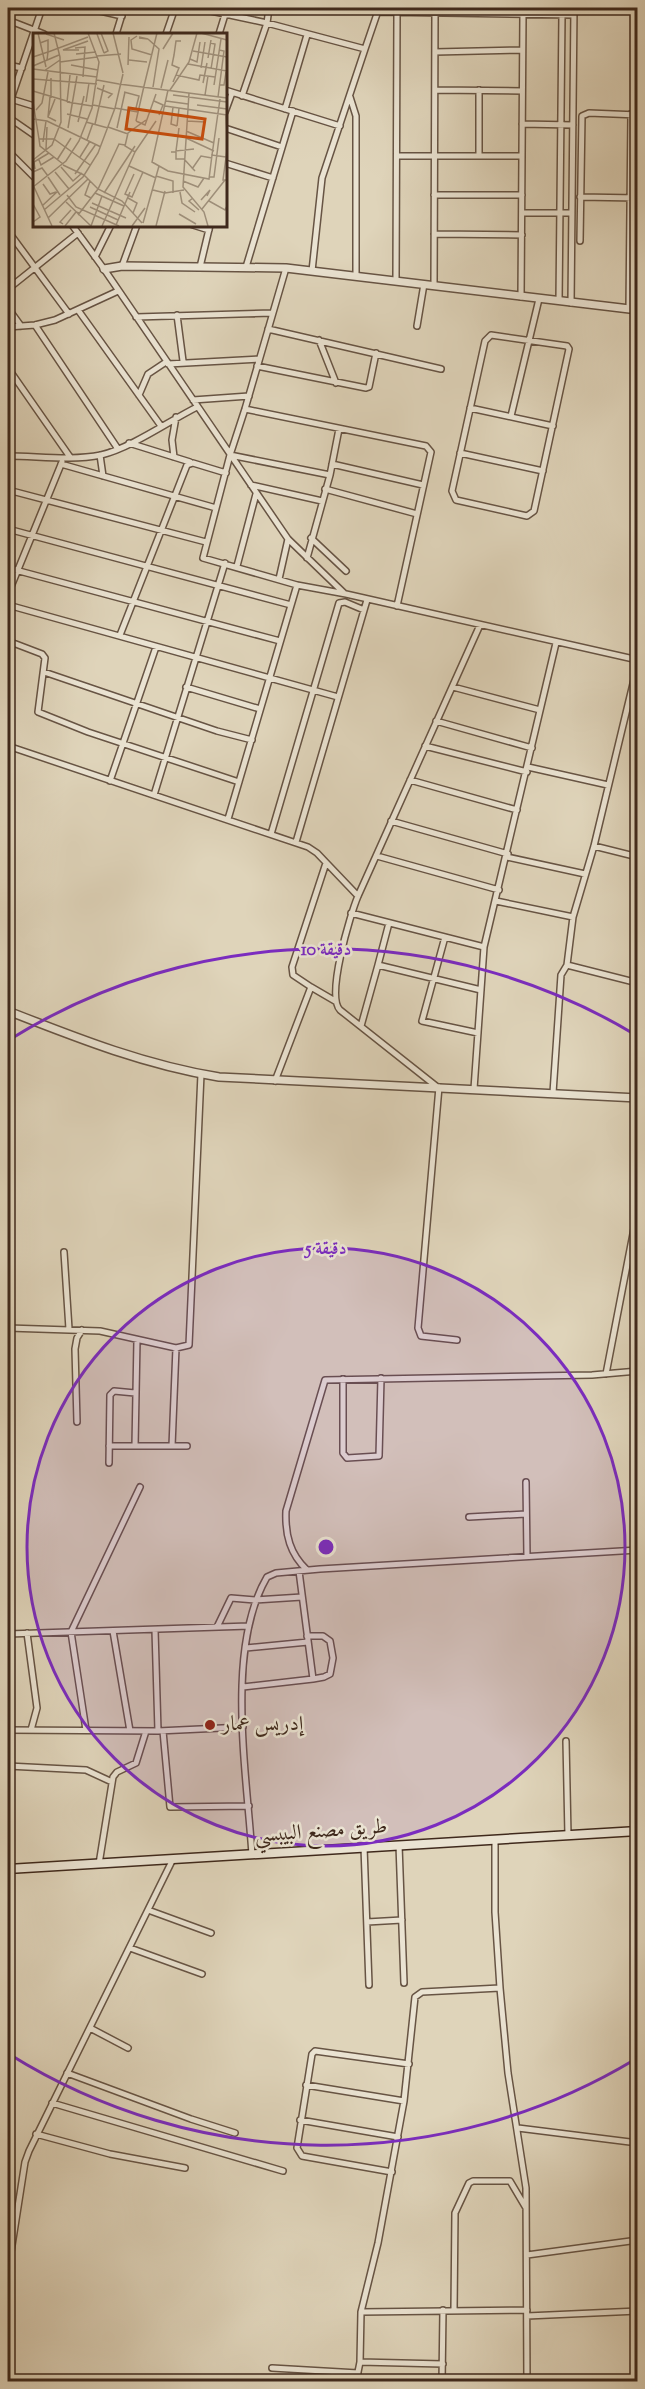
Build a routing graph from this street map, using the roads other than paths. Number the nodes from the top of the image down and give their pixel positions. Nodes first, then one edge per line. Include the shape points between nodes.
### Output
1 (42, 8) edge
2 (87, 8) edge
3 (124, 8) edge
4 (175, 8) edge
5 (197, 8) edge
6 (269, 8) edge
7 (574, 8) edge
8 (379, 10) edge
9 (226, 11) edge
10 (491, 11) edge
11 (397, 13) junction
12 (435, 13) junction
13 (523, 14) junction
14 (562, 15) junction
15 (574, 15) junction
16 (122, 16) junction
17 (8, 20) edge
18 (267, 23) junction
19 (33, 30) junction
20 (41, 33) edge
21 (116, 33) edge
22 (166, 33) edge
23 (219, 33) edge
24 (307, 35) junction
25 (365, 50) junction
26 (522, 50) junction
27 (435, 52) junction
28 (8, 64) edge
29 (22, 68) junction
30 (226, 90) edge
31 (435, 90) junction
32 (479, 90) junction
33 (522, 91) junction
34 (232, 93) junction
35 (242, 96) junction
36 (350, 97) junction
37 (11, 99) junction
38 (33, 106) edge
39 (8, 108) edge
40 (226, 109) edge
41 (285, 109) junction
42 (293, 111) junction
43 (634, 114) edge
44 (8, 117) edge
45 (522, 124) junction
46 (561, 124) junction
47 (573, 125) junction
48 (340, 126) junction
49 (226, 128) edge
50 (33, 134) edge
51 (282, 147) junction
52 (8, 151) edge
53 (434, 155) junction
54 (397, 156) junction
55 (478, 156) junction
56 (522, 156) junction
57 (226, 162) edge
58 (33, 176) edge
59 (273, 178) junction
60 (434, 195) junction
61 (522, 195) junction
62 (580, 197) junction
63 (630, 198) junction
64 (638, 198) edge
65 (522, 213) junction
66 (560, 213) junction
67 (572, 213) junction
68 (73, 226) edge
69 (110, 226) edge
70 (137, 226) edge
71 (209, 227) edge
72 (8, 231) edge
73 (78, 233) junction
74 (434, 234) junction
75 (522, 235) junction
76 (580, 241) dead end
77 (95, 257) junction
78 (123, 266) junction
79 (200, 267) junction
80 (246, 267) junction
81 (34, 268) junction
82 (286, 268) junction
83 (104, 269) junction
84 (312, 271) junction
85 (356, 276) junction
86 (396, 281) junction
87 (424, 284) junction
88 (434, 286) junction
89 (8, 289) edge
90 (118, 291) junction
91 (521, 297) junction
92 (539, 299) junction
93 (559, 302) junction
94 (571, 303) junction
95 (8, 308) edge
96 (629, 309) junction
97 (78, 310) junction
98 (638, 310) edge
99 (272, 313) junction
100 (69, 314) junction
101 (177, 315) junction
102 (136, 317) junction
103 (35, 325) junction
104 (21, 326) junction
105 (417, 326) dead end
106 (8, 327) edge
107 (268, 329) junction
108 (320, 340) junction
109 (530, 341) junction
110 (376, 353) junction
111 (259, 359) junction
112 (183, 362) junction
113 (167, 363) junction
114 (257, 366) junction
115 (8, 368) edge
116 (441, 369) dead end
117 (336, 383) junction
118 (139, 395) junction
119 (249, 396) junction
120 (193, 400) junction
121 (197, 406) junction
122 (470, 408) junction
123 (245, 409) junction
124 (511, 416) junction
125 (176, 417) junction
126 (161, 426) junction
127 (553, 426) junction
128 (339, 429) junction
129 (129, 443) junction
130 (8, 448) edge
131 (118, 449) junction
132 (460, 453) junction
133 (230, 454) junction
134 (100, 455) junction
135 (10, 456) edge
136 (174, 457) junction
137 (67, 458) junction
138 (190, 462) junction
139 (61, 464) junction
140 (332, 464) junction
141 (543, 471) junction
142 (226, 473) junction
143 (330, 475) junction
144 (103, 476) junction
145 (251, 485) junction
146 (423, 485) junction
147 (325, 489) junction
148 (8, 490) edge
149 (256, 494) junction
150 (175, 496) junction
151 (46, 500) junction
152 (322, 501) junction
153 (216, 508) junction
154 (417, 514) junction
155 (8, 529) edge
156 (161, 532) junction
157 (32, 536) junction
158 (311, 538) junction
159 (288, 539) junction
160 (206, 542) junction
161 (307, 558) junction
162 (225, 564) junction
163 (237, 566) junction
164 (147, 567) junction
165 (8, 568) edge
166 (17, 571) junction
167 (346, 571) dead end
168 (279, 579) junction
169 (297, 585) junction
170 (219, 586) junction
171 (8, 594) edge
172 (345, 594) junction
173 (133, 600) junction
174 (367, 600) junction
175 (8, 605) edge
176 (291, 605) junction
177 (397, 606) junction
178 (364, 610) junction
179 (208, 621) junction
180 (480, 625) junction
181 (120, 635) junction
182 (280, 641) junction
183 (10, 642) edge
184 (556, 643) junction
185 (156, 647) junction
186 (8, 654) edge
187 (196, 657) junction
188 (638, 662) edge
189 (44, 672) junction
190 (270, 678) junction
191 (186, 687) junction
192 (453, 687) junction
193 (313, 690) junction
194 (338, 697) junction
195 (137, 705) junction
196 (260, 709) junction
197 (540, 710) junction
198 (178, 717) junction
199 (436, 721) junction
200 (252, 740) junction
201 (124, 742) junction
202 (8, 746) edge
203 (425, 746) junction
204 (532, 748) junction
205 (166, 757) junction
206 (527, 769) junction
207 (410, 780) junction
208 (110, 781) junction
209 (239, 782) junction
210 (608, 785) junction
211 (154, 795) junction
212 (517, 810) junction
213 (228, 819) junction
214 (391, 821) junction
215 (271, 834) junction
216 (296, 842) junction
217 (594, 846) junction
218 (507, 855) junction
219 (376, 856) junction
220 (638, 857) edge
221 (326, 862) junction
222 (585, 874) junction
223 (499, 890) junction
224 (358, 896) junction
225 (496, 901) junction
226 (351, 913) junction
227 (573, 917) junction
228 (388, 923) junction
229 (445, 937) junction
230 (484, 947) junction
231 (378, 965) junction
232 (567, 966) junction
233 (434, 978) junction
234 (638, 983) edge
235 (311, 987) junction
236 (481, 990) junction
237 (335, 1002) junction
238 (8, 1011) edge
239 (361, 1026) junction
240 (478, 1033) junction
241 (201, 1074) junction
242 (275, 1081) junction
243 (438, 1087) junction
244 (474, 1089) junction
245 (553, 1093) junction
246 (638, 1098) edge
247 (638, 1208) edge
248 (64, 1252) dead end
249 (8, 1328) edge
250 (69, 1329) junction
251 (82, 1330) junction
252 (137, 1340) junction
253 (457, 1340) dead end
254 (176, 1348) junction
255 (638, 1371) edge
256 (606, 1374) junction
257 (381, 1378) junction
258 (343, 1379) junction
259 (135, 1393) junction
260 (77, 1422) dead end
261 (109, 1446) junction
262 (135, 1446) junction
263 (172, 1446) junction
264 (187, 1446) dead end
265 (109, 1463) dead end
266 (526, 1482) dead end
267 (140, 1487) dead end
268 (526, 1514) junction
269 (469, 1518) dead end
270 (638, 1550) edge
271 (527, 1556) junction
272 (307, 1570) junction
273 (299, 1571) junction
274 (302, 1597) junction
275 (255, 1600) junction
276 (249, 1626) junction
277 (217, 1627) junction
278 (155, 1630) junction
279 (113, 1631) junction
280 (71, 1632) junction
281 (27, 1633) junction
282 (8, 1634) edge
283 (308, 1639) junction
284 (246, 1648) junction
285 (313, 1679) junction
286 (243, 1687) junction
287 (243, 1727) junction
288 (8, 1730) edge
289 (31, 1730) junction
290 (86, 1730) junction
291 (130, 1731) junction
292 (146, 1731) junction
293 (161, 1731) junction
294 (566, 1741) dead end
295 (8, 1766) edge
296 (112, 1782) junction
297 (249, 1806) junction
298 (638, 1831) edge
299 (568, 1835) junction
300 (495, 1839) junction
301 (399, 1845) junction
302 (364, 1847) junction
303 (252, 1855) junction
304 (173, 1859) junction
305 (99, 1864) junction
306 (8, 1869) edge
307 (148, 1910) junction
308 (402, 1920) junction
309 (367, 1922) junction
310 (211, 1933) dead end
311 (130, 1948) junction
312 (202, 1974) dead end
313 (404, 1983) dead end
314 (369, 1985) dead end
315 (500, 1988) junction
316 (90, 2028) junction
317 (128, 2048) dead end
318 (409, 2064) junction
319 (636, 2065) dead end
320 (67, 2073) junction
321 (638, 2080) edge
322 (306, 2085) junction
323 (404, 2101) junction
324 (52, 2103) junction
325 (300, 2120) junction
326 (518, 2128) junction
327 (235, 2133) dead end
328 (36, 2134) junction
329 (398, 2137) junction
330 (638, 2144) edge
331 (185, 2168) dead end
332 (283, 2171) dead end
333 (392, 2172) junction
334 (527, 2209) junction
335 (638, 2240) edge
336 (527, 2255) junction
337 (8, 2271) edge
338 (443, 2310) junction
339 (454, 2310) junction
340 (638, 2311) edge
341 (361, 2312) junction
342 (527, 2313) junction
343 (360, 2362) junction
344 (443, 2364) junction
345 (272, 2368) dead end
346 (358, 2373) junction
347 (356, 2382) edge
348 (442, 2382) edge
349 (527, 2382) edge

1 - 19 street
2 - 16 street
3 - 16 street
4 - 22 street
5 - 9 street
6 - 18 street
7 - 15 street
8 - 11 street
8 - 25 street
9 - 18 street
9 - 23 street
10 - 12 street
10 - 13 street
11 - 12 street
11 - 54 street
12 - 27 street
13 - 14 street
13 - 26 street
14 - 15 street
14 - 46 street
15 - 47 street
16 - 21 street
17 - 19 street
18 - 24 street
18 - 35 street
19 - 20 street
19 - 29 street
24 - 25 street
24 - 41 street
25 - 36 street
26 - 27 street
26 - 33 street
27 - 31 street
28 - 29 street
29 - 37 street
30 - 34 street
31 - 32 street
31 - 53 street
32 - 33 street
32 - 55 street
33 - 45 street
34 - 35 street
34 - 40 street
35 - 41 street
36 - 48 street
36 - 85 street via 356,116
37 - 38 street
37 - 39 street
41 - 42 street
42 - 48 street
42 - 51 street
43 - 62 street via 582,116
43 - 63 street
44 - 50 street
45 - 46 street
45 - 56 street
46 - 47 street
46 - 66 street
47 - 67 street
48 - 84 street via 322,178
49 - 51 street
51 - 59 street
52 - 58 street
53 - 54 street
53 - 55 street
53 - 60 street
54 - 86 street
55 - 56 street
56 - 61 street
57 - 59 street
59 - 80 street
60 - 61 street
60 - 74 street
61 - 65 street
62 - 63 street
62 - 76 street
63 - 64 street
63 - 96 street
65 - 66 street
65 - 75 street
66 - 67 street
66 - 93 street
67 - 94 street
68 - 73 street
69 - 77 street
70 - 78 street
71 - 79 street
72 - 81 street
73 - 77 street
73 - 81 street
74 - 75 street
74 - 88 street
75 - 91 street
77 - 83 street
78 - 79 street
78 - 83 street
79 - 80 street
80 - 82 street
81 - 89 street
81 - 100 street
82 - 84 street
82 - 99 street
83 - 90 street
84 - 85 street
85 - 86 street
86 - 87 street
87 - 88 street
87 - 105 street
88 - 91 street
90 - 97 street
90 - 102 street
91 - 92 street
92 - 93 street
92 - 109 street
93 - 94 street
94 - 96 street
95 - 104 street
96 - 98 street
97 - 100 street
97 - 118 street
99 - 101 street
99 - 107 street
100 - 103 street
101 - 102 street
101 - 112 street
102 - 113 street
103 - 104 street
103 - 131 street
104 - 106 street
107 - 108 street
107 - 111 street
108 - 110 street
108 - 117 street
109 - 122 street via 488,337
109 - 124 street
109 - 127 street via 569,349
110 - 116 street
110 - 117 street via 369,387
111 - 112 street
111 - 114 street
112 - 113 street
113 - 118 street via 148,374
113 - 120 street
114 - 117 street
114 - 119 street
115 - 137 street
118 - 126 street
119 - 120 street
119 - 123 street
120 - 121 street
121 - 125 street
121 - 133 street
122 - 124 street
122 - 132 street
123 - 128 street
123 - 133 street
124 - 127 street
125 - 126 street
125 - 136 street
126 - 129 street
127 - 141 street
128 - 140 street
128 - 146 street via 430,449
129 - 131 street
129 - 136 street
130 - 135 street
131 - 134 street
132 - 141 street
132 - 141 street via 452,491 456,500 517,514 527,516 534,511
133 - 142 street
133 - 143 street
133 - 145 street
134 - 137 street
134 - 144 street
135 - 137 street
136 - 138 street
137 - 139 street
138 - 142 street
138 - 150 street
139 - 144 street
139 - 151 street
140 - 143 street
140 - 146 street
142 - 153 street
143 - 147 street
144 - 150 street
145 - 149 street
145 - 152 street
146 - 154 street
147 - 152 street
147 - 154 street
148 - 151 street
149 - 159 street
149 - 163 street
150 - 153 street
150 - 156 street
151 - 156 street
151 - 157 street
152 - 158 street
153 - 160 street
154 - 177 street
155 - 157 street
156 - 160 street
156 - 164 street
157 - 164 street
157 - 166 street
158 - 161 street
158 - 167 street
159 - 161 street
159 - 168 street
160 - 162 street via 203,558
161 - 172 street
162 - 163 street
162 - 170 street
163 - 168 street
164 - 170 street
164 - 173 street
165 - 166 street
166 - 171 street
166 - 173 street
168 - 169 street
169 - 172 street
169 - 176 street
170 - 176 street
170 - 179 street
172 - 174 street
173 - 179 street
173 - 181 street
174 - 177 street
174 - 178 street
175 - 181 street
176 - 182 street
177 - 180 street
178 - 193 street via 339,603
178 - 194 street
179 - 182 street
179 - 187 street
180 - 184 street
180 - 192 street
181 - 185 street
182 - 190 street
183 - 186 street
183 - 189 street via 42,654
184 - 188 street
184 - 197 street
185 - 187 street
185 - 195 street
187 - 190 street
187 - 191 street
188 - 210 street
189 - 195 street
189 - 201 street via 38,712
190 - 193 street
190 - 196 street
191 - 196 street
191 - 198 street
192 - 197 street
192 - 199 street
193 - 194 street
193 - 215 street
194 - 216 street
195 - 198 street
195 - 201 street
196 - 200 street
197 - 204 street
198 - 200 street
198 - 205 street
199 - 203 street
199 - 204 street
200 - 209 street
201 - 205 street
201 - 208 street
202 - 208 street
203 - 206 street
203 - 207 street
204 - 206 street
205 - 209 street
205 - 211 street
206 - 210 street
206 - 212 street
207 - 212 street
207 - 214 street
208 - 211 street
209 - 213 street
210 - 217 street
211 - 213 street
212 - 218 street
213 - 215 street
214 - 218 street
214 - 219 street
215 - 216 street
216 - 221 street via 313,849
217 - 220 street
217 - 222 street
218 - 222 street
218 - 223 street
219 - 223 street
219 - 224 street
221 - 224 street
221 - 235 street via 292,968 293,975
222 - 227 street
223 - 225 street
224 - 226 street
225 - 227 street
225 - 230 street
226 - 228 street
226 - 237 street
227 - 232 street
228 - 229 street
228 - 231 street
229 - 230 street
229 - 233 street
230 - 236 street
231 - 233 street
231 - 239 street
232 - 234 street
232 - 245 street via 561,975
233 - 236 street
233 - 240 street via 423,1021
235 - 237 street
235 - 242 street
236 - 240 street
237 - 239 street
238 - 241 street via 140,1060
239 - 243 street
240 - 244 street
241 - 242 street
241 - 254 street via 190,1342 187,1347
242 - 243 street
243 - 244 street
243 - 253 street via 418,1333
244 - 245 street
245 - 246 street
247 - 256 street
248 - 250 street
249 - 250 street
250 - 251 street
251 - 252 street
251 - 260 street via 75,1342
252 - 254 street
252 - 259 street
254 - 263 street
255 - 256 street
256 - 257 street
257 - 258 street
257 - 258 street via 379,1456 373,1458 347,1458 343,1453
258 - 272 street via 322,1384 286,1512 290,1547
259 - 261 street via 111,1392
259 - 262 street
261 - 262 street
261 - 265 street
262 - 263 street
263 - 264 street
266 - 268 street
267 - 280 street
268 - 269 street
268 - 271 street
270 - 271 street
271 - 272 street
272 - 273 street
273 - 274 street
273 - 275 street via 271,1574
274 - 275 street
274 - 283 street
275 - 276 street
275 - 277 street via 231,1598
276 - 277 street
276 - 284 street
277 - 278 street
278 - 279 street
278 - 293 street
279 - 280 street
279 - 291 street
280 - 281 street
280 - 290 street
281 - 282 street
281 - 289 street via 37,1708
283 - 284 street
283 - 285 street
283 - 285 street via 327,1638 333,1658 330,1674
284 - 286 street
285 - 286 street
286 - 287 street
287 - 293 street
287 - 297 street
288 - 289 street
289 - 290 street
290 - 291 street
291 - 292 street
292 - 293 street
292 - 296 street via 136,1763 117,1772
293 - 297 street via 170,1807
294 - 299 street
295 - 296 street via 86,1770
296 - 305 street
297 - 303 street
298 - 299 main road, طريق مصنع البيبسي
299 - 300 main road, طريق مصنع البيبسي
300 - 301 main road, طريق مصنع البيبسي
300 - 315 street
301 - 302 main road, طريق مصنع البيبسي
301 - 308 street
302 - 303 main road, طريق مصنع البيبسي
302 - 309 street
303 - 304 main road, طريق مصنع البيبسي
304 - 305 main road, طريق مصنع البيبسي
304 - 307 street
305 - 306 main road, طريق مصنع البيبسي
307 - 310 street
307 - 311 street
308 - 309 street
308 - 313 street
309 - 314 street
311 - 312 street
311 - 316 street
315 - 318 street via 416,1995
315 - 326 street
316 - 317 street
316 - 320 street
318 - 322 street via 315,2050
318 - 323 street
319 - 321 street
320 - 324 street
320 - 327 street
322 - 323 street
322 - 325 street
323 - 329 street
324 - 328 street
324 - 332 street
325 - 329 street
325 - 333 street via 297,2148 302,2156
326 - 330 street
326 - 334 street
328 - 331 street via 110,2154
328 - 337 street via 25,2162
329 - 333 street
333 - 341 street
334 - 336 street
334 - 339 street via 510,2181 469,2183 455,2213
335 - 336 street
336 - 342 street
338 - 339 street
338 - 341 street
338 - 344 street
339 - 342 street
340 - 342 street
341 - 343 street
342 - 349 street
343 - 344 street
343 - 346 street
344 - 348 street
345 - 346 street
346 - 347 street

